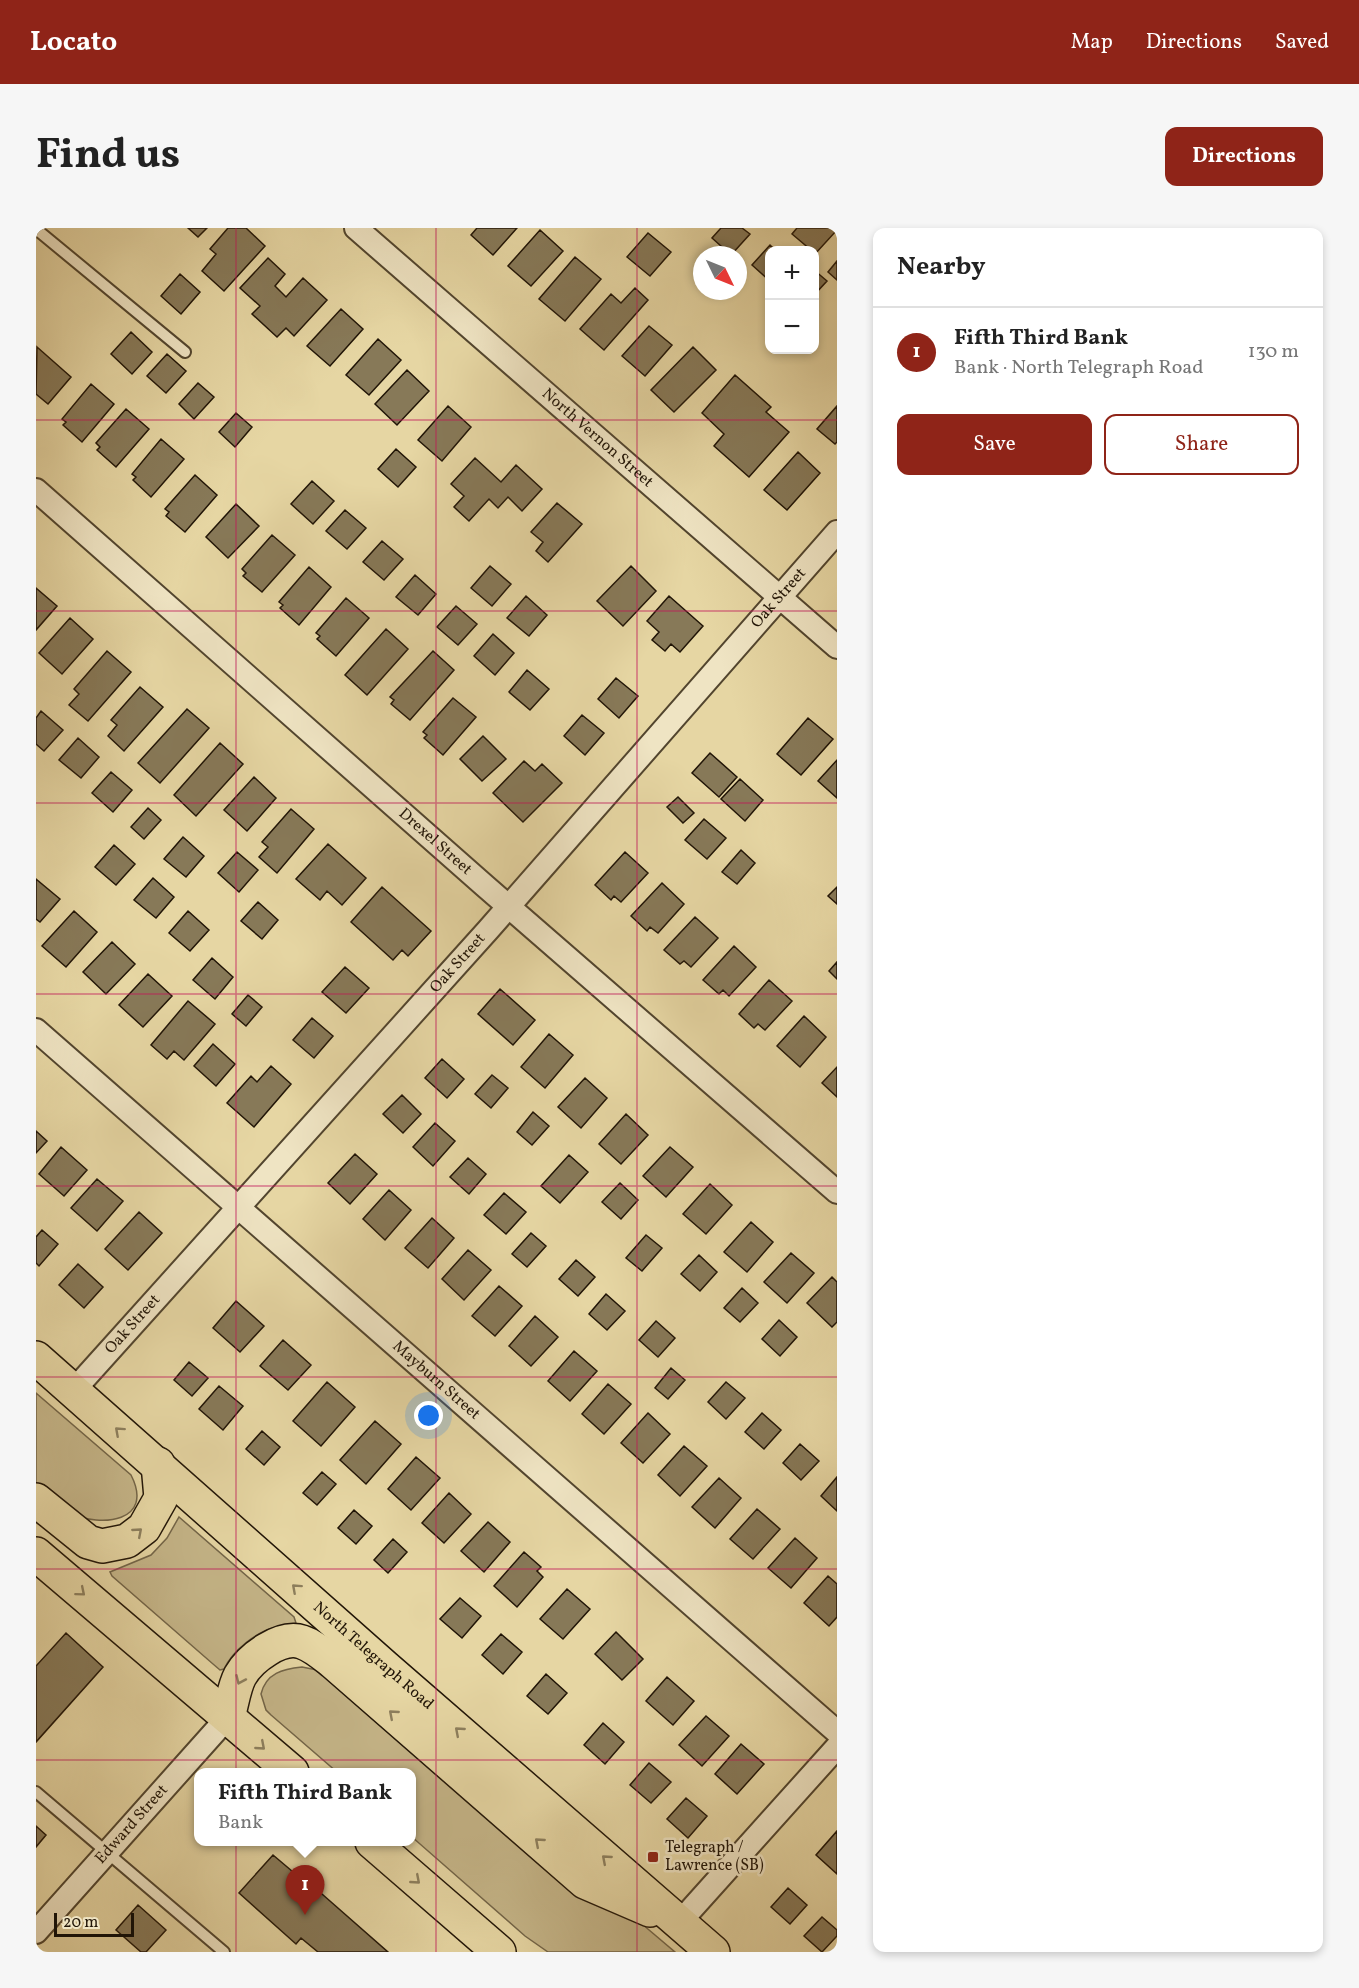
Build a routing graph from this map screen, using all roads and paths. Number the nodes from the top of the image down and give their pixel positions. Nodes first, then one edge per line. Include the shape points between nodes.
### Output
1 (356, 228) edge
2 (36, 229) edge
3 (185, 352) dead end
4 (36, 490) edge
5 (837, 532) edge
6 (780, 596) junction
7 (837, 647) edge
8 (509, 906) junction
9 (36, 1030) edge
10 (837, 1192) edge
11 (238, 1208) junction
12 (36, 1358) edge
13 (74, 1390) junction
14 (158, 1464) junction
15 (36, 1500) edge
16 (36, 1554) edge
17 (228, 1717) junction
18 (837, 1732) edge
19 (837, 1747) edge
20 (286, 1768) edge
21 (36, 1792) edge
22 (377, 1846) edge
23 (107, 1853) junction
24 (679, 1923) junction
25 (36, 1932) edge
26 (224, 1952) edge
27 (499, 1952) edge
28 (713, 1952) edge

1 - 6 street, North Vernon Street
2 - 3 lane
4 - 8 street, Drexel Street
5 - 6 street, Oak Street
6 - 7 street, North Vernon Street
6 - 8 street, Oak Street
8 - 10 street, Drexel Street
8 - 11 street, Oak Street
9 - 11 street, Mayburn Street
11 - 13 street, Oak Street
11 - 18 street, Mayburn Street
12 - 13 main road, North Telegraph Road
14 -> 13 main road, North Telegraph Road
15 -> 14 main road via 88,1542 102,1546 127,1541 144,1528 161,1498
24 -> 14 main road, North Telegraph Road
16 -> 17 main road
17 -> 20 main road
17 - 23 street, Edward Street
24 -> 17 main road via 585,1882 334,1663 302,1642 288,1640 253,1661 239,1677
19 - 24 street
21 - 23 lane
22 -> 27 main road
23 - 25 street, Edward Street
23 - 26 lane
24 - 28 main road, North Telegraph Road

